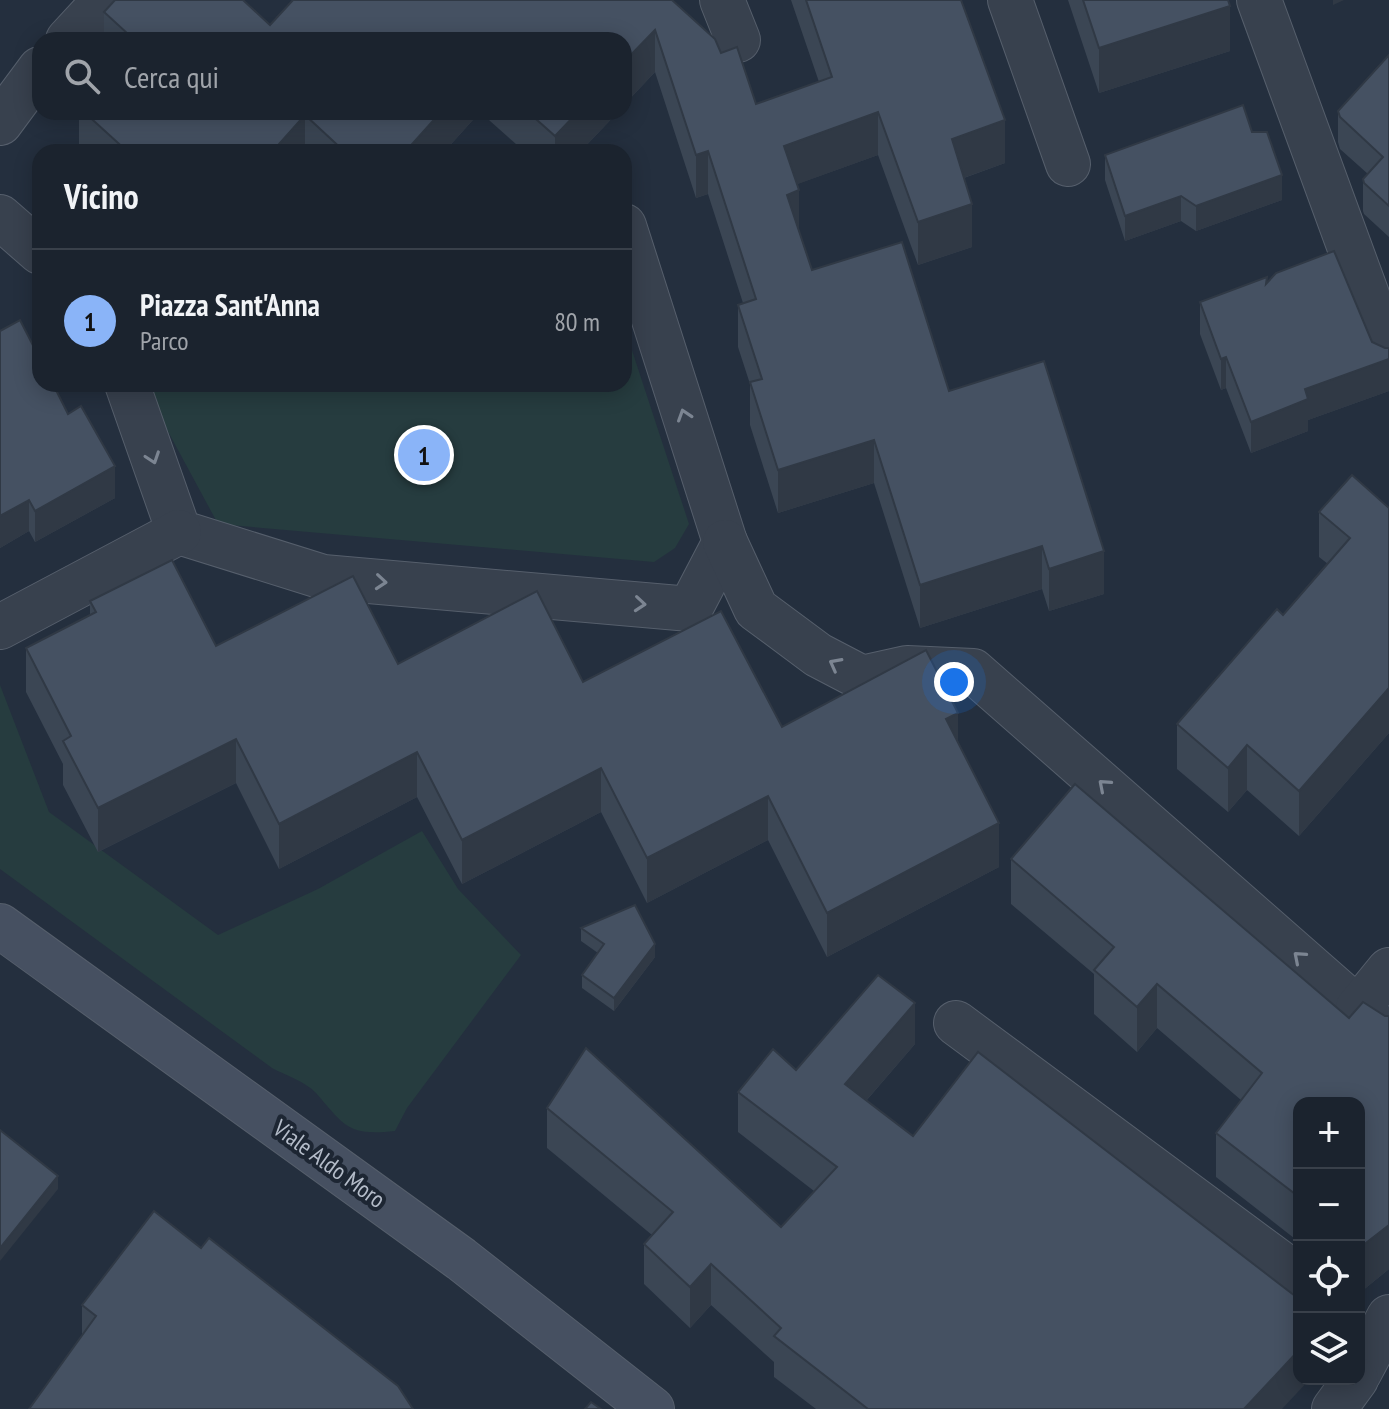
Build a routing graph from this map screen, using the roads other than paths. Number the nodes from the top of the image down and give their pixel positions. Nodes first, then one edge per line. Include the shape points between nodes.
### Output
1 (105, 0) edge
2 (722, 0) edge
3 (1010, 0) edge
4 (1259, 0) edge
5 (75, 32) edge
6 (738, 40) dead end
7 (32, 80) edge
8 (0, 123) edge
9 (1068, 164) dead end
10 (0, 217) edge
11 (32, 245) edge
12 (632, 251) edge
13 (1389, 355) edge
14 (130, 392) edge
15 (179, 532) junction
16 (725, 542) junction
17 (0, 627) edge
18 (0, 926) edge
19 (1389, 970) edge
20 (1373, 1022) edge
21 (956, 1023) dead end
22 (1293, 1273) edge
23 (1352, 1385) edge
24 (652, 1409) edge
25 (1334, 1409) edge

1 - 5 street
2 - 6 street
3 - 9 street
4 - 13 street
7 - 8 street
10 - 11 street
16 -> 12 street
14 -> 15 street
15 -> 16 street via 323,577 690,609
15 - 17 street
20 -> 16 street via 973,671 907,668 862,678 818,655 756,609
18 - 24 main road, Viale Aldo Moro via 461,1259
19 - 20 street
21 - 22 street
23 - 25 street

